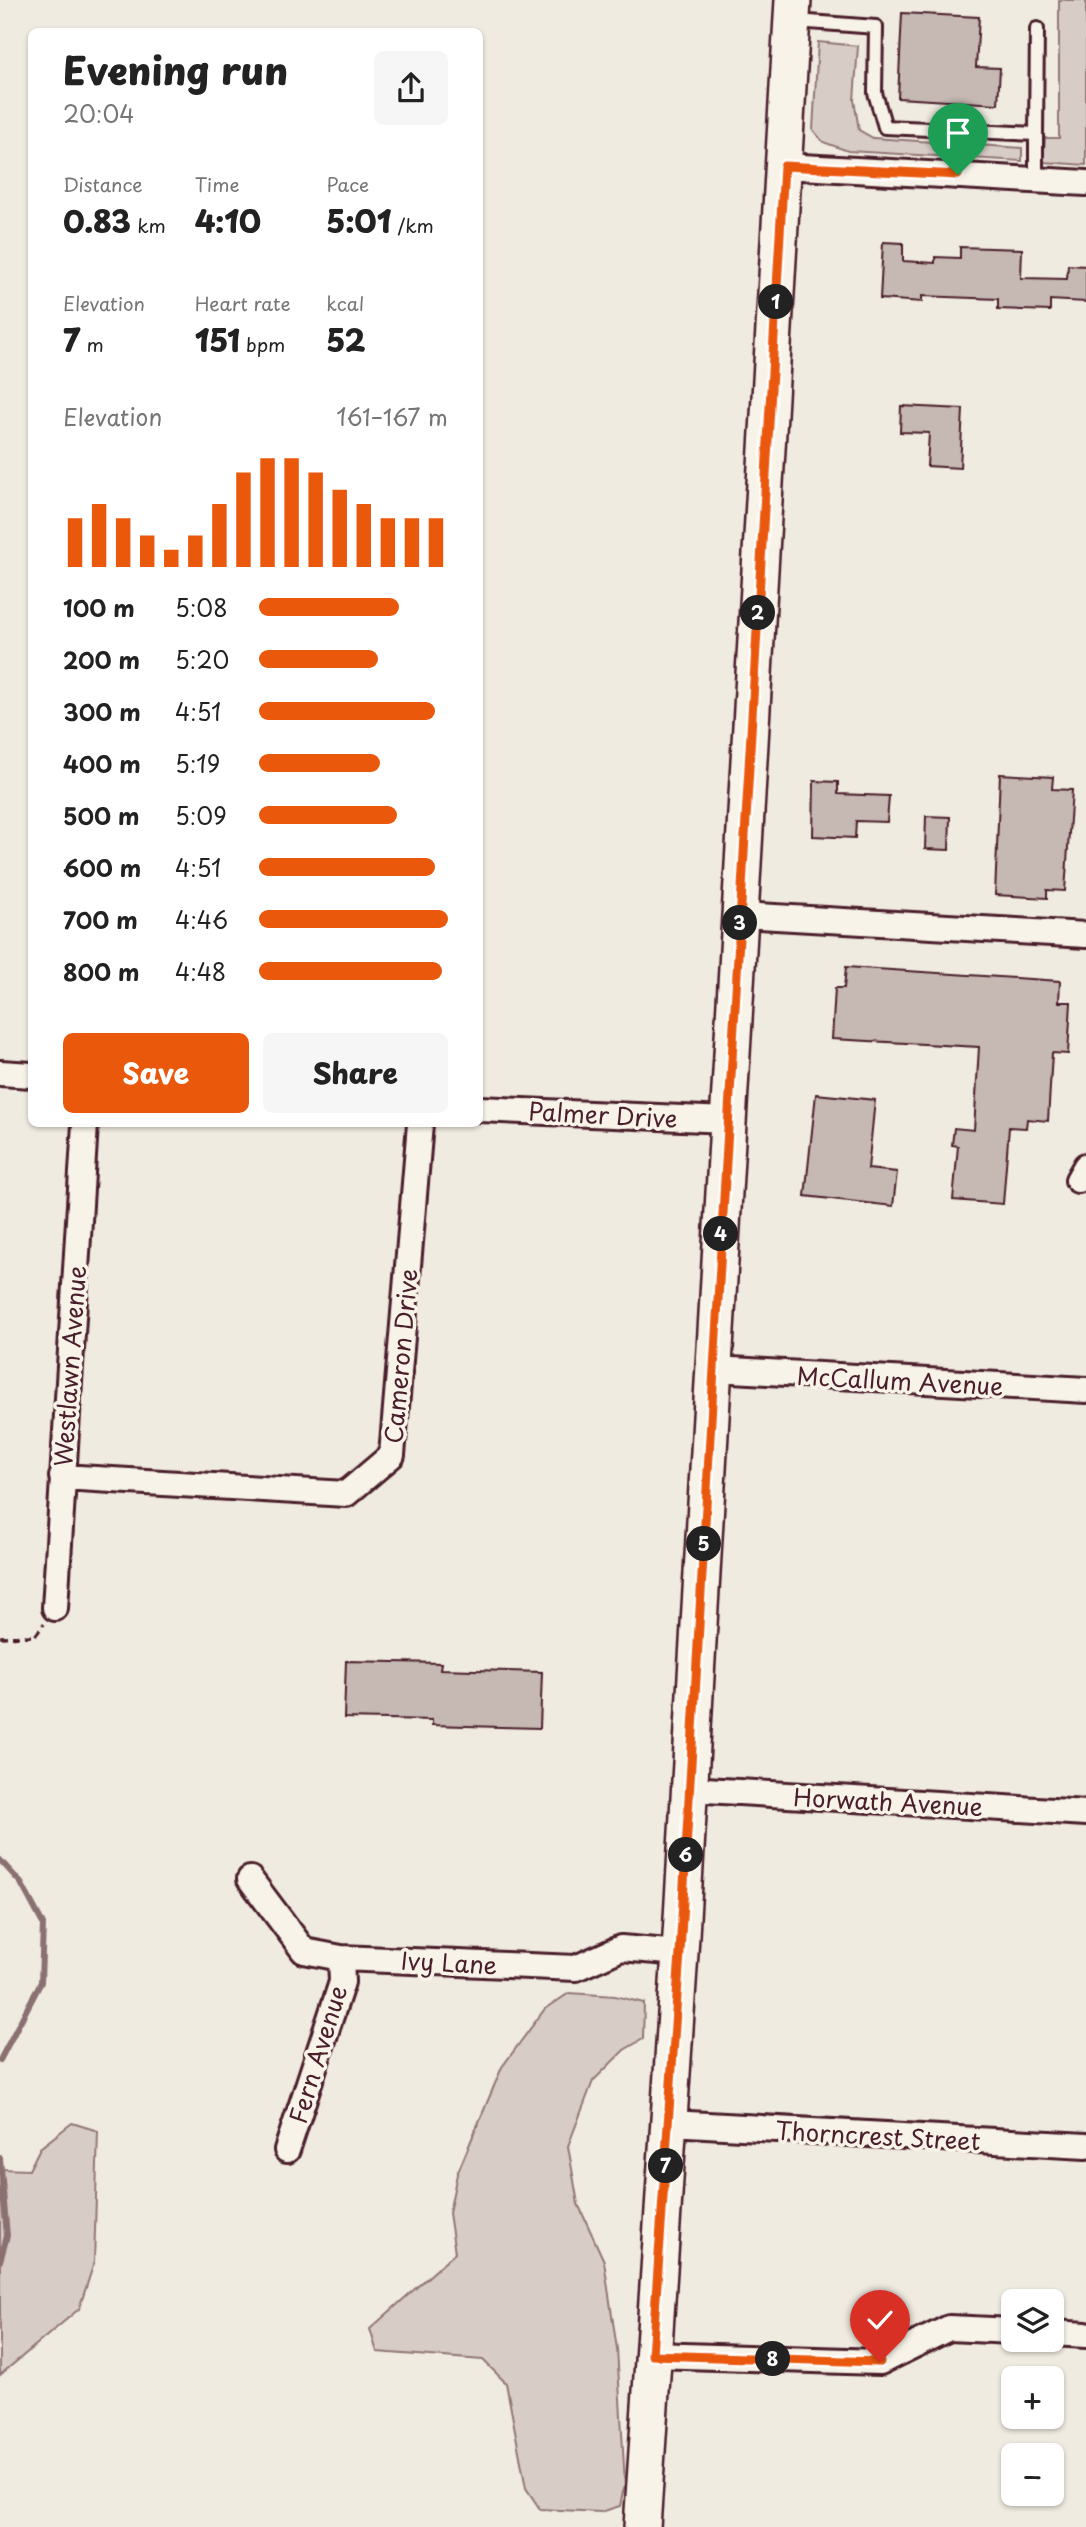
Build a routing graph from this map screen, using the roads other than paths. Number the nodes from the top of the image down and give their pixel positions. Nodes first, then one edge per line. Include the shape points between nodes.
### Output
1 (792, 10) edge
2 (1037, 29) dead end
3 (1036, 134) junction
4 (784, 166) junction
5 (1036, 180) junction
6 (1086, 183) edge
7 (741, 915) junction
8 (1086, 936) edge
9 (0, 1073) edge
10 (28, 1075) edge
11 (483, 1109) edge
12 (727, 1120) junction
13 (85, 1127) edge
14 (420, 1127) edge
15 (714, 1369) junction
16 (1086, 1390) edge
17 (62, 1478) junction
18 (55, 1608) road end
19 (689, 1789) junction
20 (1086, 1813) edge
21 (250, 1879) dead end
22 (680, 1953) junction
23 (341, 1958) junction
24 (670, 2123) junction
25 (1086, 2146) edge
26 (287, 2150) dead end
27 (1001, 2330) edge
28 (1064, 2334) edge
29 (1086, 2335) edge
30 (652, 2355) junction
31 (642, 2527) edge

1 - 3 lane via 876,27 875,93 885,128
1 - 4 main road
2 - 3 lane
3 - 5 lane
4 - 5 street
4 - 7 main road
5 - 6 street
7 - 8 street
7 - 12 main road
9 - 10 street
11 - 12 street, Palmer Drive
12 - 15 main road
13 - 17 street, Westlawn Avenue
14 - 17 street, Cameron Drive via 392,1455 346,1494
15 - 16 street, McCallum Avenue
15 - 19 main road
17 - 18 street, Westlawn Avenue
19 - 20 street, Horwath Avenue
19 - 22 main road
21 - 23 street, Ivy Lane via 304,1951
22 - 23 street, Ivy Lane via 621,1948 576,1968
22 - 24 main road
23 - 26 street, Fern Avenue via 342,1982
24 - 25 street, Thorncrest Street
24 - 30 main road
27 - 30 street via 949,2328 880,2362
28 - 29 street
30 - 31 main road

